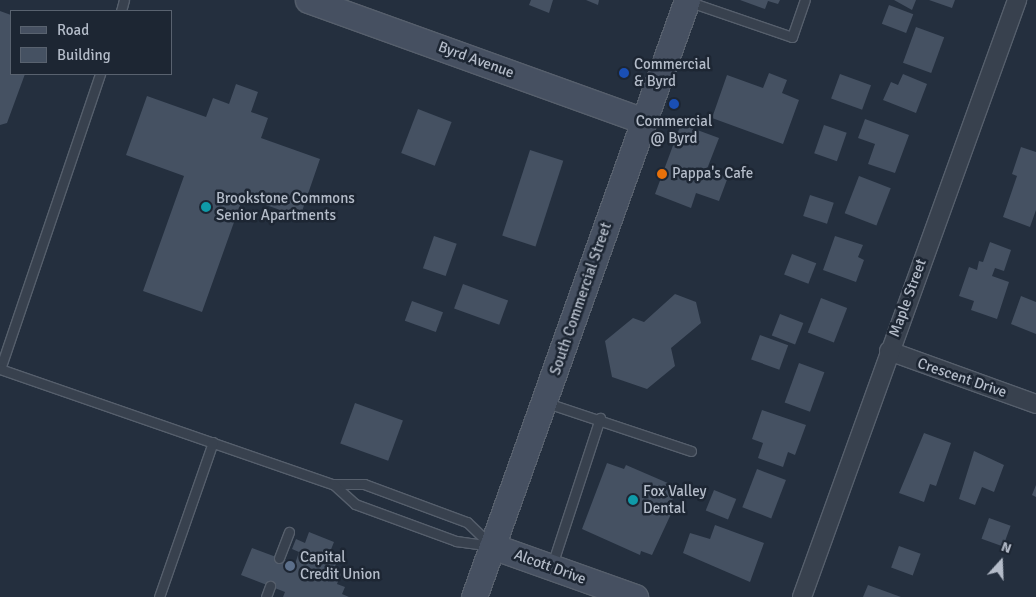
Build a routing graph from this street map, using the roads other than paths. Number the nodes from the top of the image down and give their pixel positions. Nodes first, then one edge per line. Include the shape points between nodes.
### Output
1 (308, 0) edge
2 (805, 0) edge
3 (1017, 0) edge
4 (687, 1) edge
5 (100, 75) edge
6 (644, 121) junction
7 (889, 352) junction
8 (544, 402) junction
9 (1036, 404) edge
10 (600, 418) junction
11 (213, 442) junction
12 (691, 451) dead end
13 (334, 484) junction
14 (289, 532) dead end
15 (492, 546) junction
16 (279, 558) dead end
17 (552, 568) junction
18 (270, 586) dead end
19 (159, 597) edge
20 (266, 597) edge
21 (474, 597) edge
22 (635, 597) edge
23 (802, 597) edge

1 - 6 main road, Byrd Avenue
2 - 4 lane via 792,37
3 - 7 street, Maple Street
4 - 6 main road, South Commercial Street
5 - 11 lane via 0,369
6 - 8 main road, South Commercial Street
7 - 9 street, Crescent Drive
7 - 23 street, Maple Street
8 - 10 lane
8 - 15 main road, South Commercial Street
10 - 12 lane
10 - 17 lane
11 - 13 lane
11 - 19 lane
13 - 15 lane via 355,504 456,541
13 - 15 lane via 364,484 467,522
14 - 16 lane
15 - 17 main road, Alcott Drive
15 - 21 main road, South Commercial Street
17 - 22 main road, Alcott Drive
18 - 20 lane

